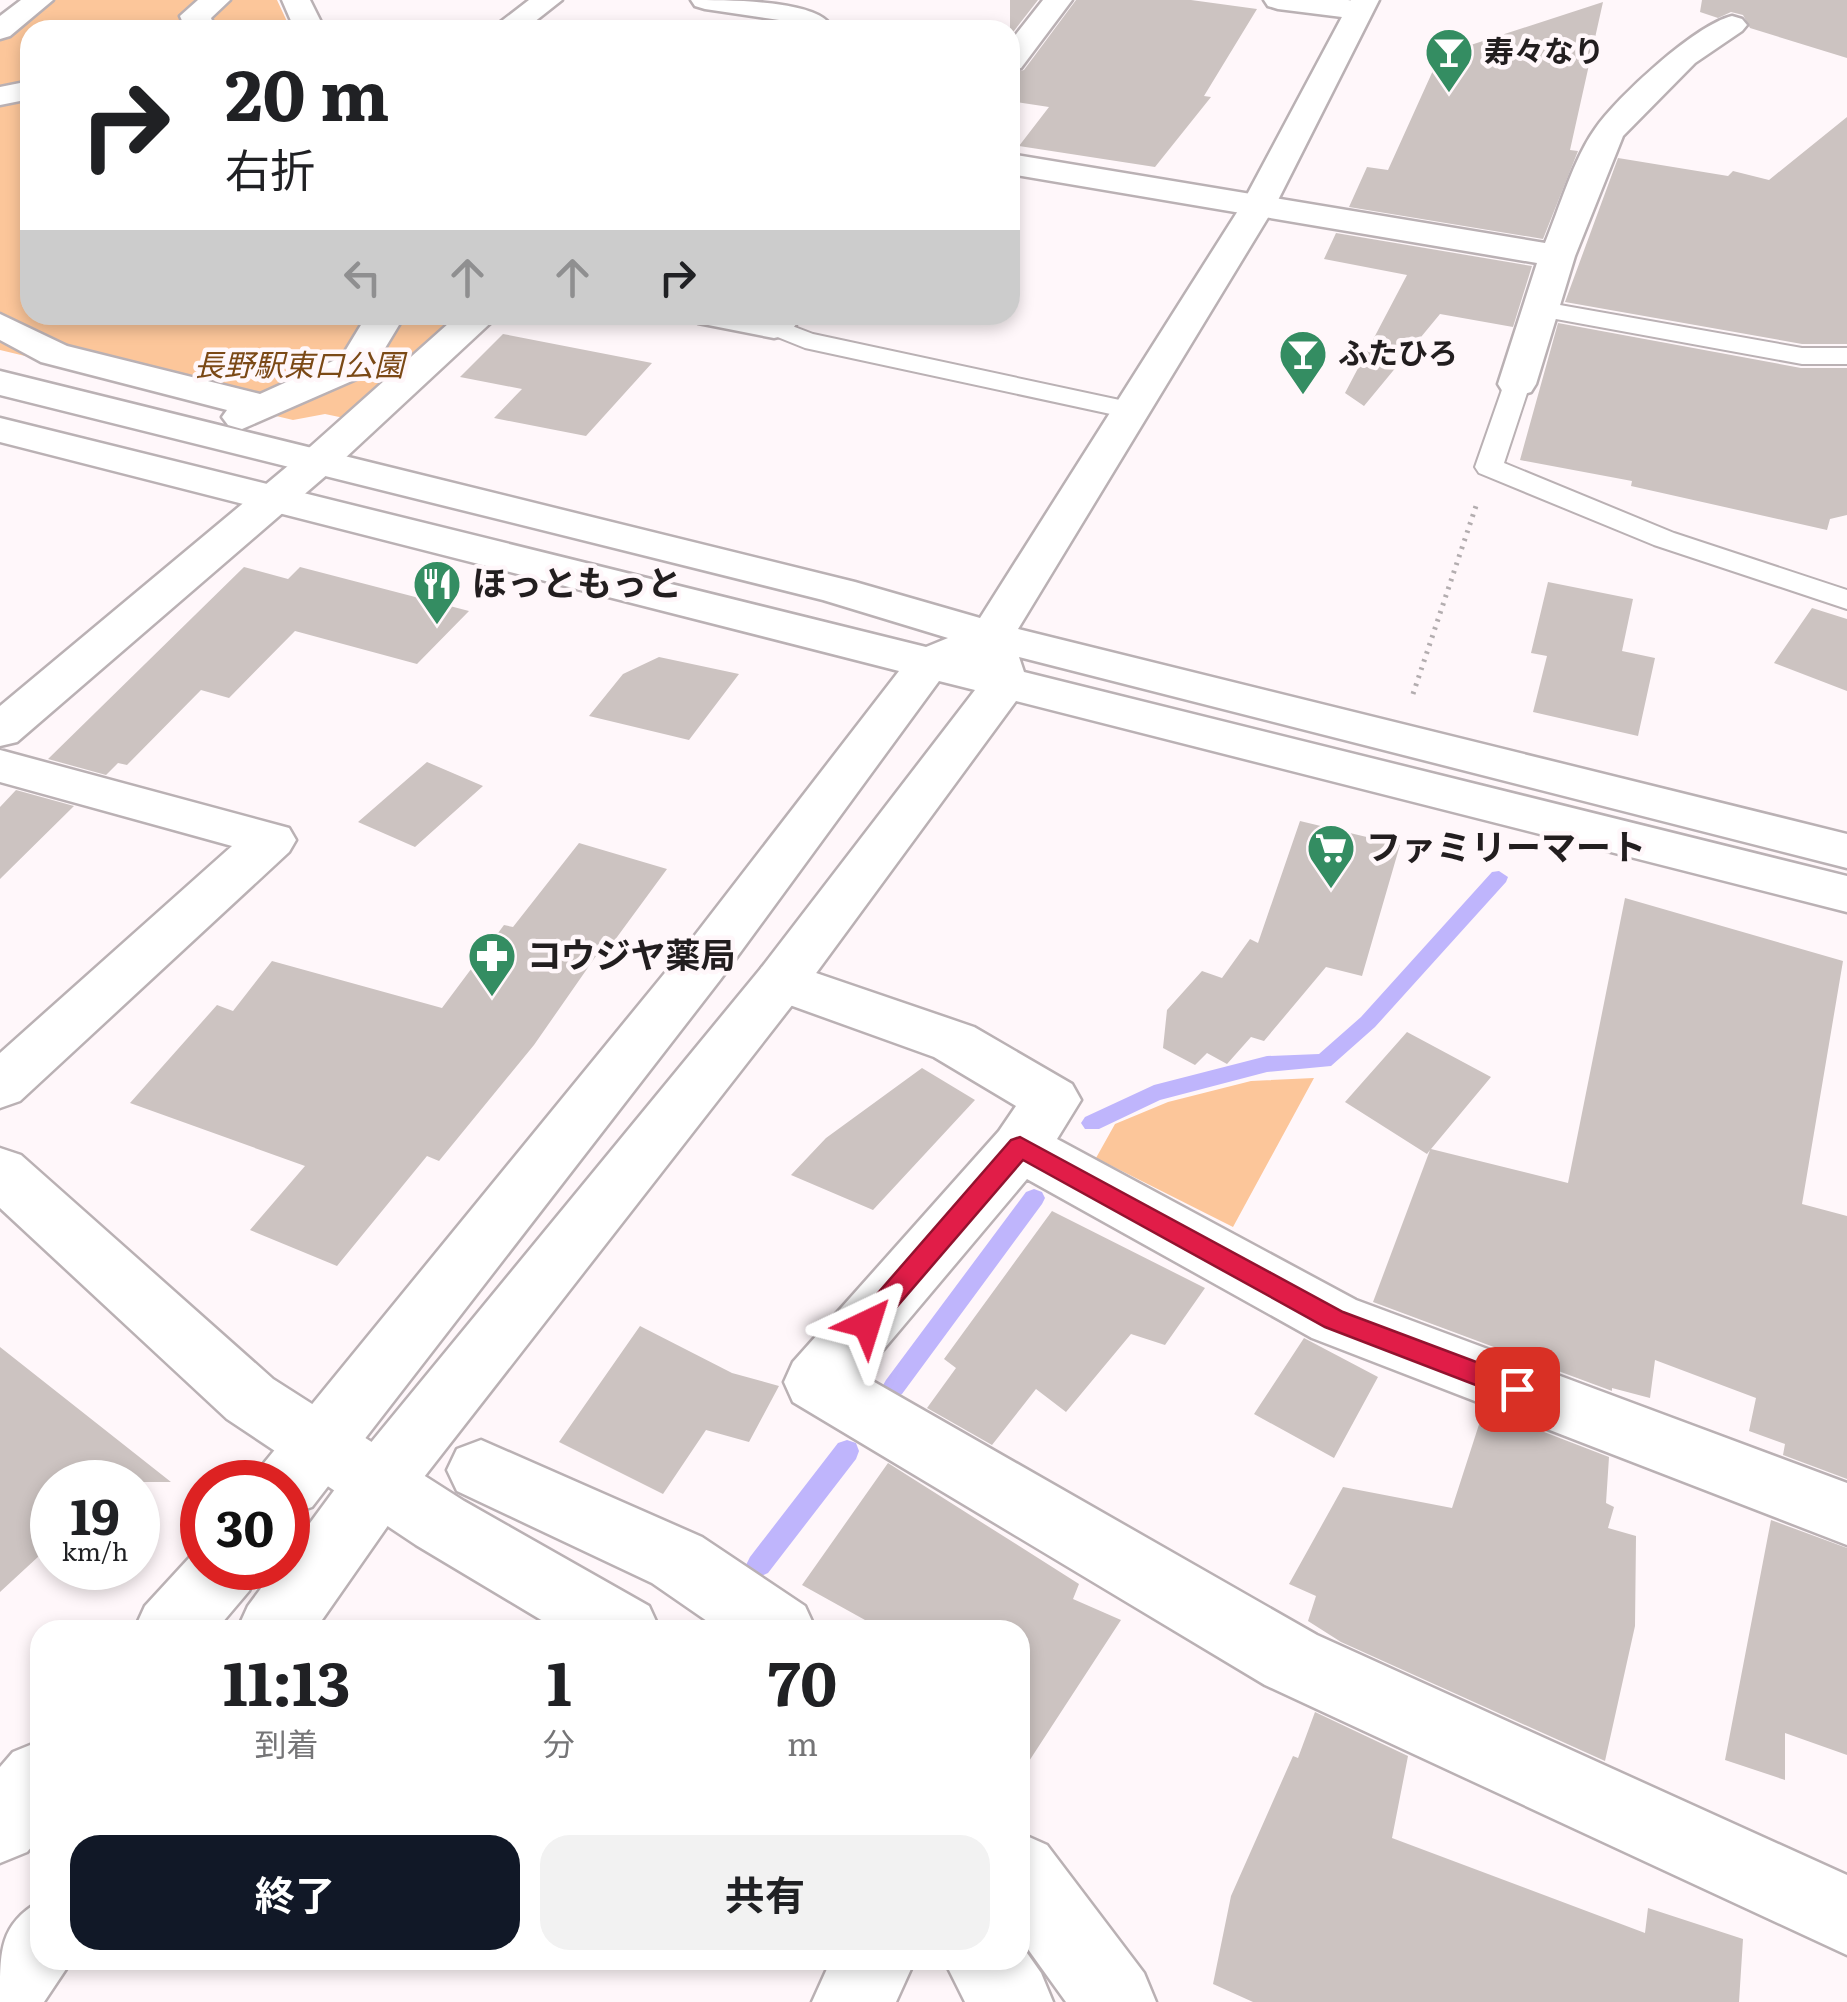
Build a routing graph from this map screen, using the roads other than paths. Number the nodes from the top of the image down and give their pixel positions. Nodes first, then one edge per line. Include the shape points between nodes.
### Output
1 (38, 0) edge
2 (216, 0) edge
3 (548, 0) edge
4 (1058, 0) edge
5 (1278, 0) edge
6 (714, 1) edge
7 (1361, 5) edge
8 (197, 20) edge
9 (519, 20) edge
10 (811, 20) edge
11 (1732, 25) dead end
12 (0, 32) edge
13 (1020, 49) edge
14 (1020, 166) edge
15 (1258, 206) junction
16 (1556, 256) junction
17 (1543, 310) junction
18 (0, 325) edge
19 (380, 325) edge
20 (469, 325) edge
21 (785, 325) edge
22 (1847, 356) edge
23 (0, 383) edge
24 (1518, 384) joint
25 (1128, 410) junction
26 (0, 430) edge
27 (315, 464) junction
28 (272, 500) junction
29 (1847, 600) edge
30 (997, 660) junction
31 (929, 662) junction
32 (0, 732) edge
33 (0, 766) edge
34 (1847, 851) edge
35 (1847, 894) edge
36 (781, 981) junction
37 (0, 1086) edge
38 (1020, 1147) junction
39 (0, 1172) edge
40 (299, 1460) edge
41 (307, 1460) edge
42 (310, 1467) edge
43 (481, 1470) dead end
44 (379, 1482) junction
45 (1847, 1514) edge
46 (205, 1590) edge
47 (179, 1620) edge
48 (281, 1620) edge
49 (607, 1620) edge
50 (765, 1620) edge
51 (30, 1791) edge
52 (0, 1825) edge
53 (1030, 1886) edge
54 (1847, 1916) edge
55 (30, 1954) edge
56 (870, 1970) edge
57 (991, 1970) edge
58 (0, 1994) edge
59 (854, 2002) edge
60 (1012, 2002) edge
61 (1115, 2002) edge

1 - 12 street
2 - 8 street
3 - 9 street
4 - 13 street
5 - 7 street
6 - 10 street
7 - 15 street
11 - 16 street via 1684,57 1608,132
14 - 15 street
15 - 16 street
15 - 25 street
16 - 17 street
17 - 22 lane via 1802,356
17 - 24 street
18 - 19 street via 54,354 253,412 347,369
20 - 27 street
21 - 25 lane via 805,340
23 - 27 street
24 - 29 lane via 1489,467 1664,539
25 - 30 street
26 - 28 street
27 - 28 street
27 - 30 street via 838,592
28 - 31 street
28 - 32 street
30 - 31 street
30 - 34 street
30 - 35 street
30 - 36 street
31 - 41 street via 701,966
33 - 37 street via 271,840
36 - 38 street via 954,1042 1052,1100
36 - 44 street
38 - 45 street via 1334,1320
38 - 54 street via 816,1382 1291,1660
39 - 40 street via 250,1399
42 - 44 street
43 - 50 street via 677,1560
44 - 48 street
44 - 49 street
46 - 47 street
51 - 52 street
53 - 61 street
55 - 58 street
56 - 59 street
57 - 60 street

